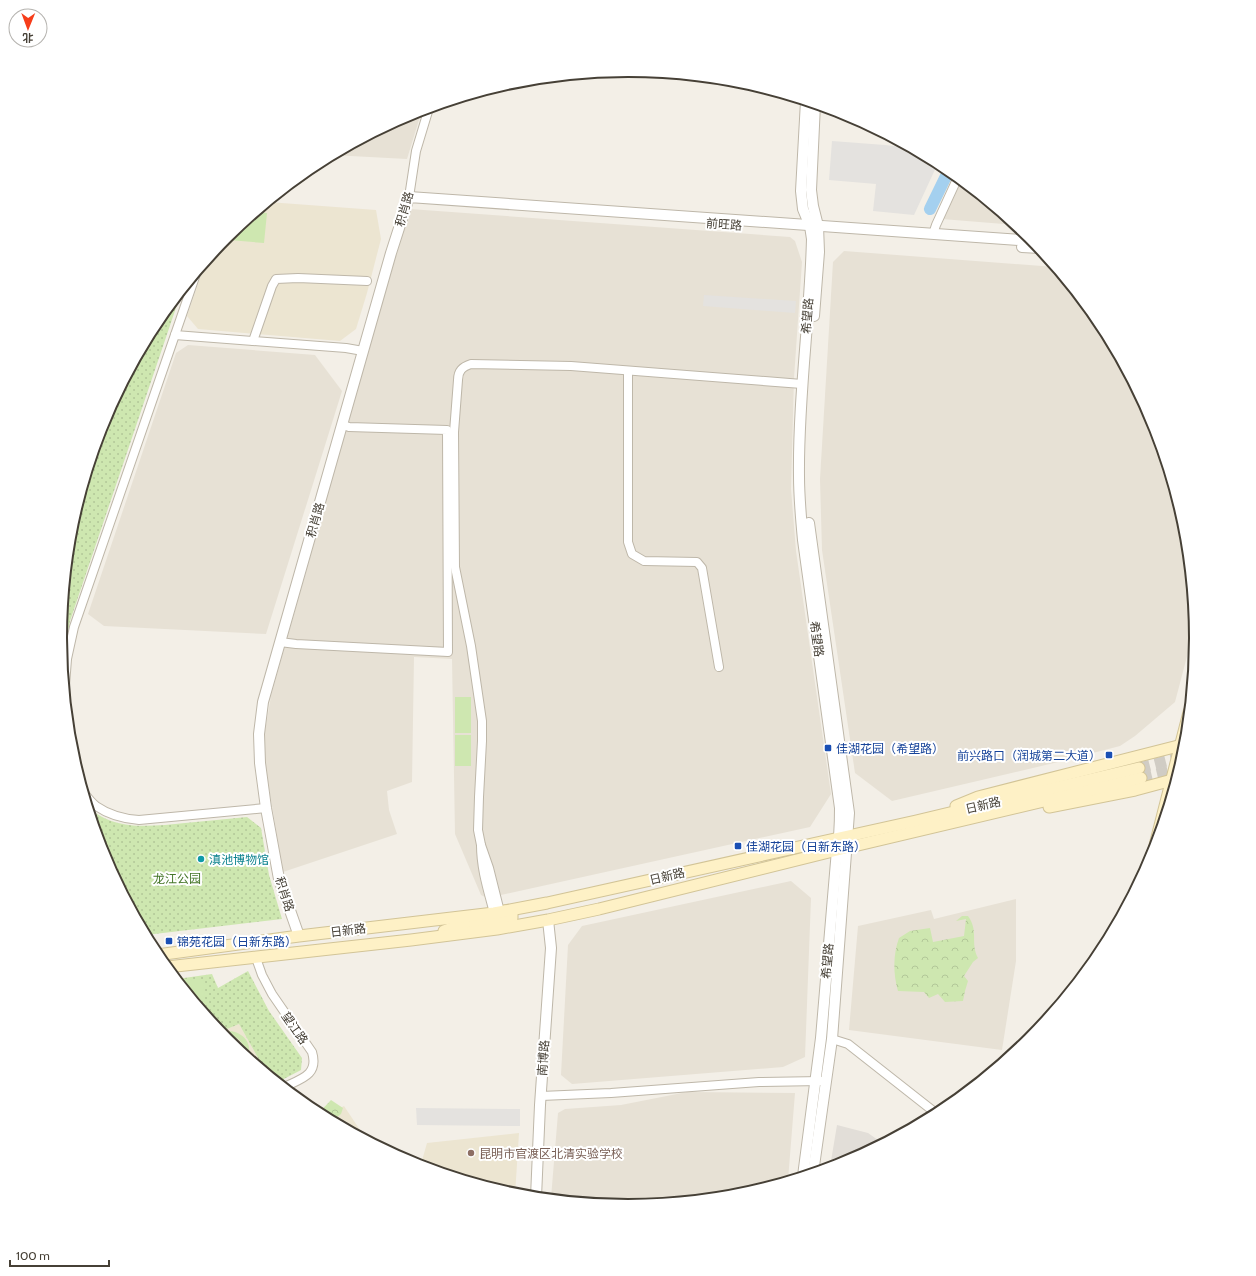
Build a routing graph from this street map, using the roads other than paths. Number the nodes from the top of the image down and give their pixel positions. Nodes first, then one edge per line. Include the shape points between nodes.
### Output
1 (806, 106) edge
2 (815, 110) edge
3 (427, 115) edge
4 (955, 183) edge
5 (409, 199) junction
6 (815, 229) junction
7 (933, 234) junction
8 (1024, 240) edge
9 (1031, 247) edge
10 (367, 281) dead end
11 (192, 285) edge
12 (175, 335) junction
13 (253, 341) junction
14 (364, 351) junction
15 (628, 371) junction
16 (802, 384) junction
17 (342, 425) junction
18 (280, 642) junction
19 (68, 657) edge
20 (719, 667) dead end
21 (1177, 750) edge
22 (1170, 781) edge
23 (92, 803) edge
24 (266, 808) junction
25 (916, 821) junction
26 (928, 828) junction
27 (844, 837) junction
28 (842, 849) junction
29 (499, 912) junction
30 (548, 920) junction
31 (299, 936) junction
32 (419, 939) junction
33 (164, 953) edge
34 (256, 958) junction
35 (174, 967) edge
36 (832, 1039) junction
37 (821, 1081) junction
38 (288, 1085) edge
39 (541, 1096) junction
40 (931, 1109) edge
41 (813, 1167) edge
42 (804, 1170) edge
43 (536, 1191) edge

1 - 6 street, 希望路 via 801,191 803,209
2 - 6 street, 希望路 via 811,190
3 - 5 street, 积肖路 via 416,151
4 - 7 street
5 - 6 street, 前旺路
5 - 14 street, 积肖路
6 - 7 street, 前旺路
6 - 9 street, 前旺路
6 - 16 street, 希望路
6 - 27 street, 希望路 via 819,252 808,385 806,497 848,800 849,813
7 - 8 street, 前旺路
10 - 13 street via 276,278
11 - 12 street
12 - 13 street
12 - 19 street via 74,627
13 - 14 street
14 - 17 street, 积肖路
15 - 16 street
15 - 20 street via 628,542 632,554 644,562 697,562 702,568
15 - 29 street via 571,366 471,364 458,374 454,432 455,567 471,646 482,721 478,830
16 - 27 street, 希望路 via 799,475 803,540
17 - 18 street, 积肖路
17 - 18 street via 447,430 448,652
18 - 24 street, 积肖路 via 263,702 259,734
21 - 25 main road via 978,797
22 - 26 main road, 日新路 via 1024,813
23 - 24 street via 109,813 140,820
24 - 31 street, 积肖路 via 279,879
25 - 26 main road, 日新路 via 1140,773
25 - 27 main road, 日新路
26 - 28 main road, 日新路
27 - 28 street, 希望路
27 - 29 main road, 日新路
28 - 30 main road, 日新路
28 - 36 street, 希望路
28 - 37 street, 希望路 via 821,1038
29 - 31 main road, 日新路
29 - 32 main road via 512,913 512,918 464,924
30 - 32 main road, 日新路
30 - 39 street, 南博路 via 551,948
31 - 33 main road, 日新路
32 - 34 main road, 日新路
34 - 35 main road, 日新路
34 - 38 street, 望江路 via 272,994 312,1052 314,1059 310,1072
36 - 37 street, 希望路
36 - 40 street via 848,1044
37 - 39 street via 759,1082
37 - 41 street, 希望路
37 - 42 street, 希望路
39 - 43 street, 南博路

